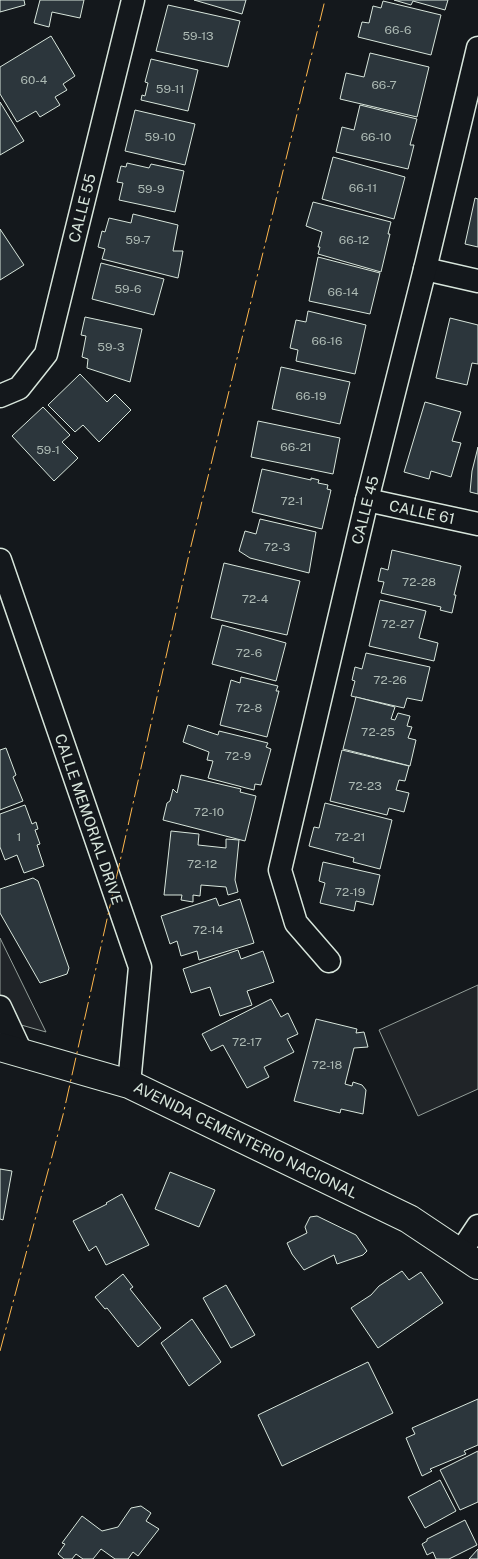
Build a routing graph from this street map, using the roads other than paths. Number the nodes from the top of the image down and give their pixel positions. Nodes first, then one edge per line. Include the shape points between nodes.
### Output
1 (133, 0) edge
2 (478, 48) edge
3 (425, 269) junction
4 (478, 281) edge
5 (0, 396) edge
6 (367, 500) junction
7 (478, 524) edge
8 (0, 560) edge
9 (329, 961) dead end
10 (0, 1008) edge
11 (11, 1050) edge
12 (130, 1084) junction
13 (478, 1226) edge
14 (469, 1259) edge

1 - 5 street, CALLE 55 via 46,354 19,388
2 - 3 street, CALLE 45
3 - 4 street
3 - 6 street, CALLE 45
6 - 7 street, CALLE 61
6 - 9 street, CALLE 45 via 280,870 296,923
8 - 12 street, CALLE MEMORIAL DRIVE via 140,967
10 - 11 street
11 - 12 street, AVENIDA CEMENTERIO NACIONAL
12 - 14 street, AVENIDA CEMENTERIO NACIONAL via 409,1219
13 - 14 street

